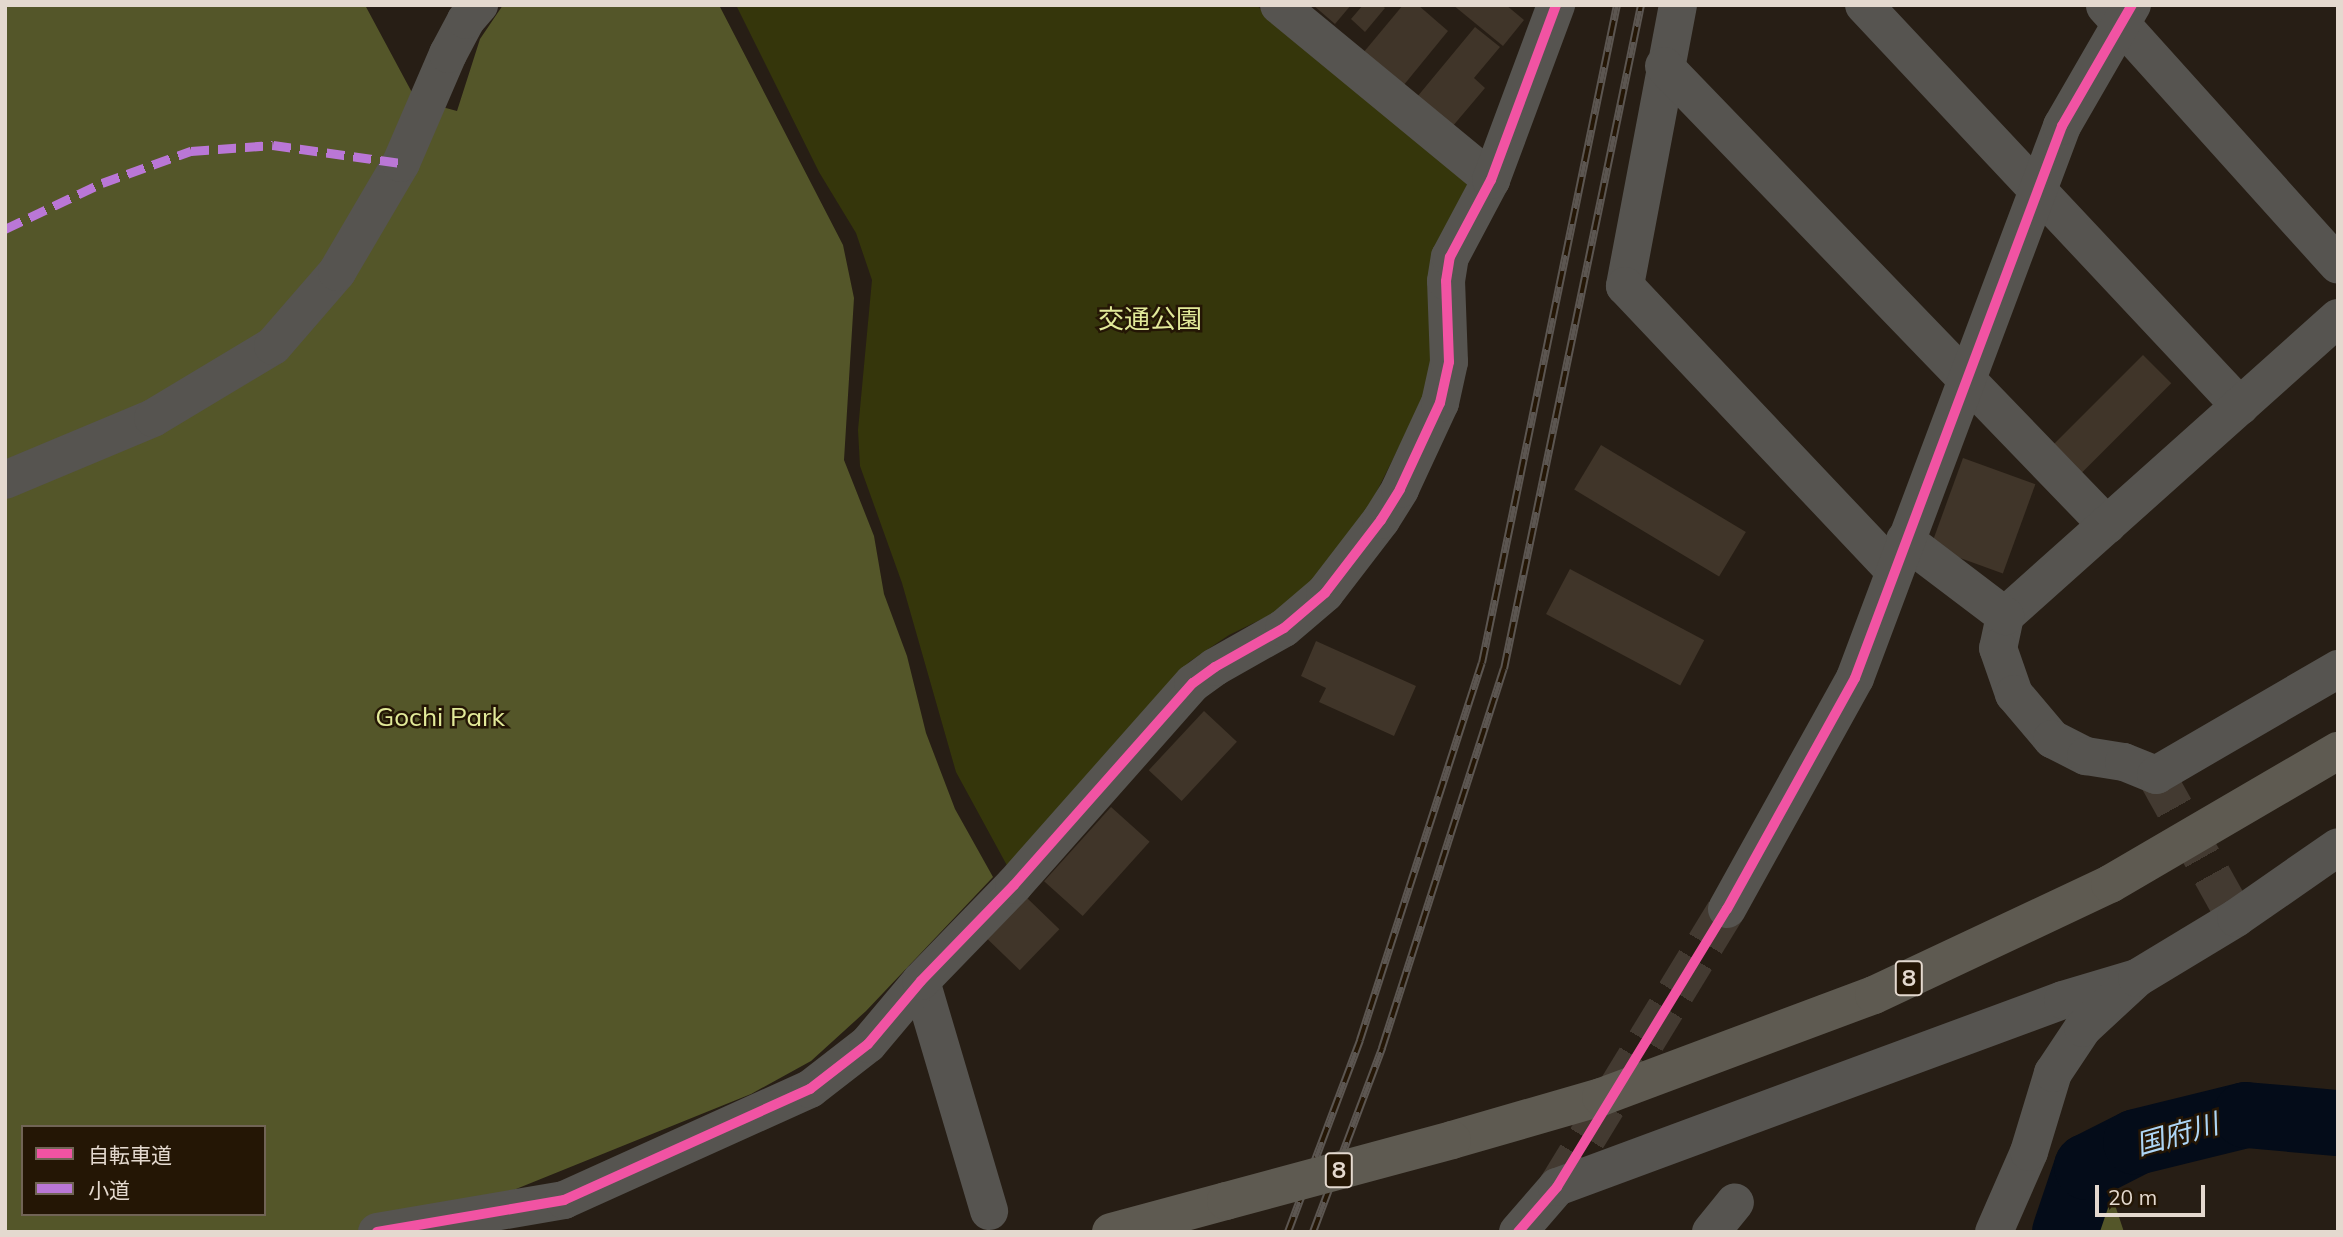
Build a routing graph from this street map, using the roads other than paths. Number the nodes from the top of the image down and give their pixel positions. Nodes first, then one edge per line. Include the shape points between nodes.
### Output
1 (478, 5) edge
2 (1279, 5) edge
3 (1556, 5) edge
4 (1678, 5) edge
5 (1864, 5) edge
6 (2119, 12) edge
7 (1664, 66) junction
8 (1491, 180) junction
9 (2037, 190) junction
10 (2338, 265) edge
11 (2338, 318) edge
12 (1964, 379) junction
13 (2240, 406) junction
14 (5, 480) edge
15 (2107, 524) junction
16 (1900, 555) junction
17 (2005, 616) junction
18 (2338, 669) edge
19 (2338, 751) edge
20 (2338, 847) edge
21 (1727, 909) tunnel mouth
22 (2137, 978) junction
23 (921, 981) junction
24 (564, 1200) junction
25 (1735, 1202) dead end
26 (989, 1211) dead end
27 (1534, 1227) edge
28 (377, 1232) edge
29 (464, 1232) edge
30 (1111, 1232) edge
31 (1710, 1232) edge
32 (1994, 1232) edge

1 - 14 street via 448,54 401,163 337,272 273,346 153,418
2 - 8 street
3 - 8 street
4 - 7 street
5 - 9 street
6 - 9 street via 2062,126
6 - 10 street
7 - 12 street
7 - 16 street via 1625,286
8 - 23 street via 1450,257 1446,281 1449,362 1440,403 1417,457 1381,520 1325,593 1303,613 1193,683 1014,885
9 - 12 street
9 - 13 street
11 - 13 street
12 - 15 street
12 - 16 street
13 - 15 street
15 - 17 street
16 - 17 street
16 - 21 street via 1855,678
17 - 18 street via 1998,648 2004,671 2014,694 2038,725 2068,749 2156,775
19 - 30 highway, 8, bridge via 2110,884 1874,995 1601,1097
20 - 22 street via 2236,918
22 - 27 street via 2063,1000 1557,1187
22 - 32 street via 2083,1028 2053,1073 2029,1152
23 - 24 street via 868,1044 810,1089
23 - 26 street
24 - 28 street
24 - 29 street
25 - 31 street

